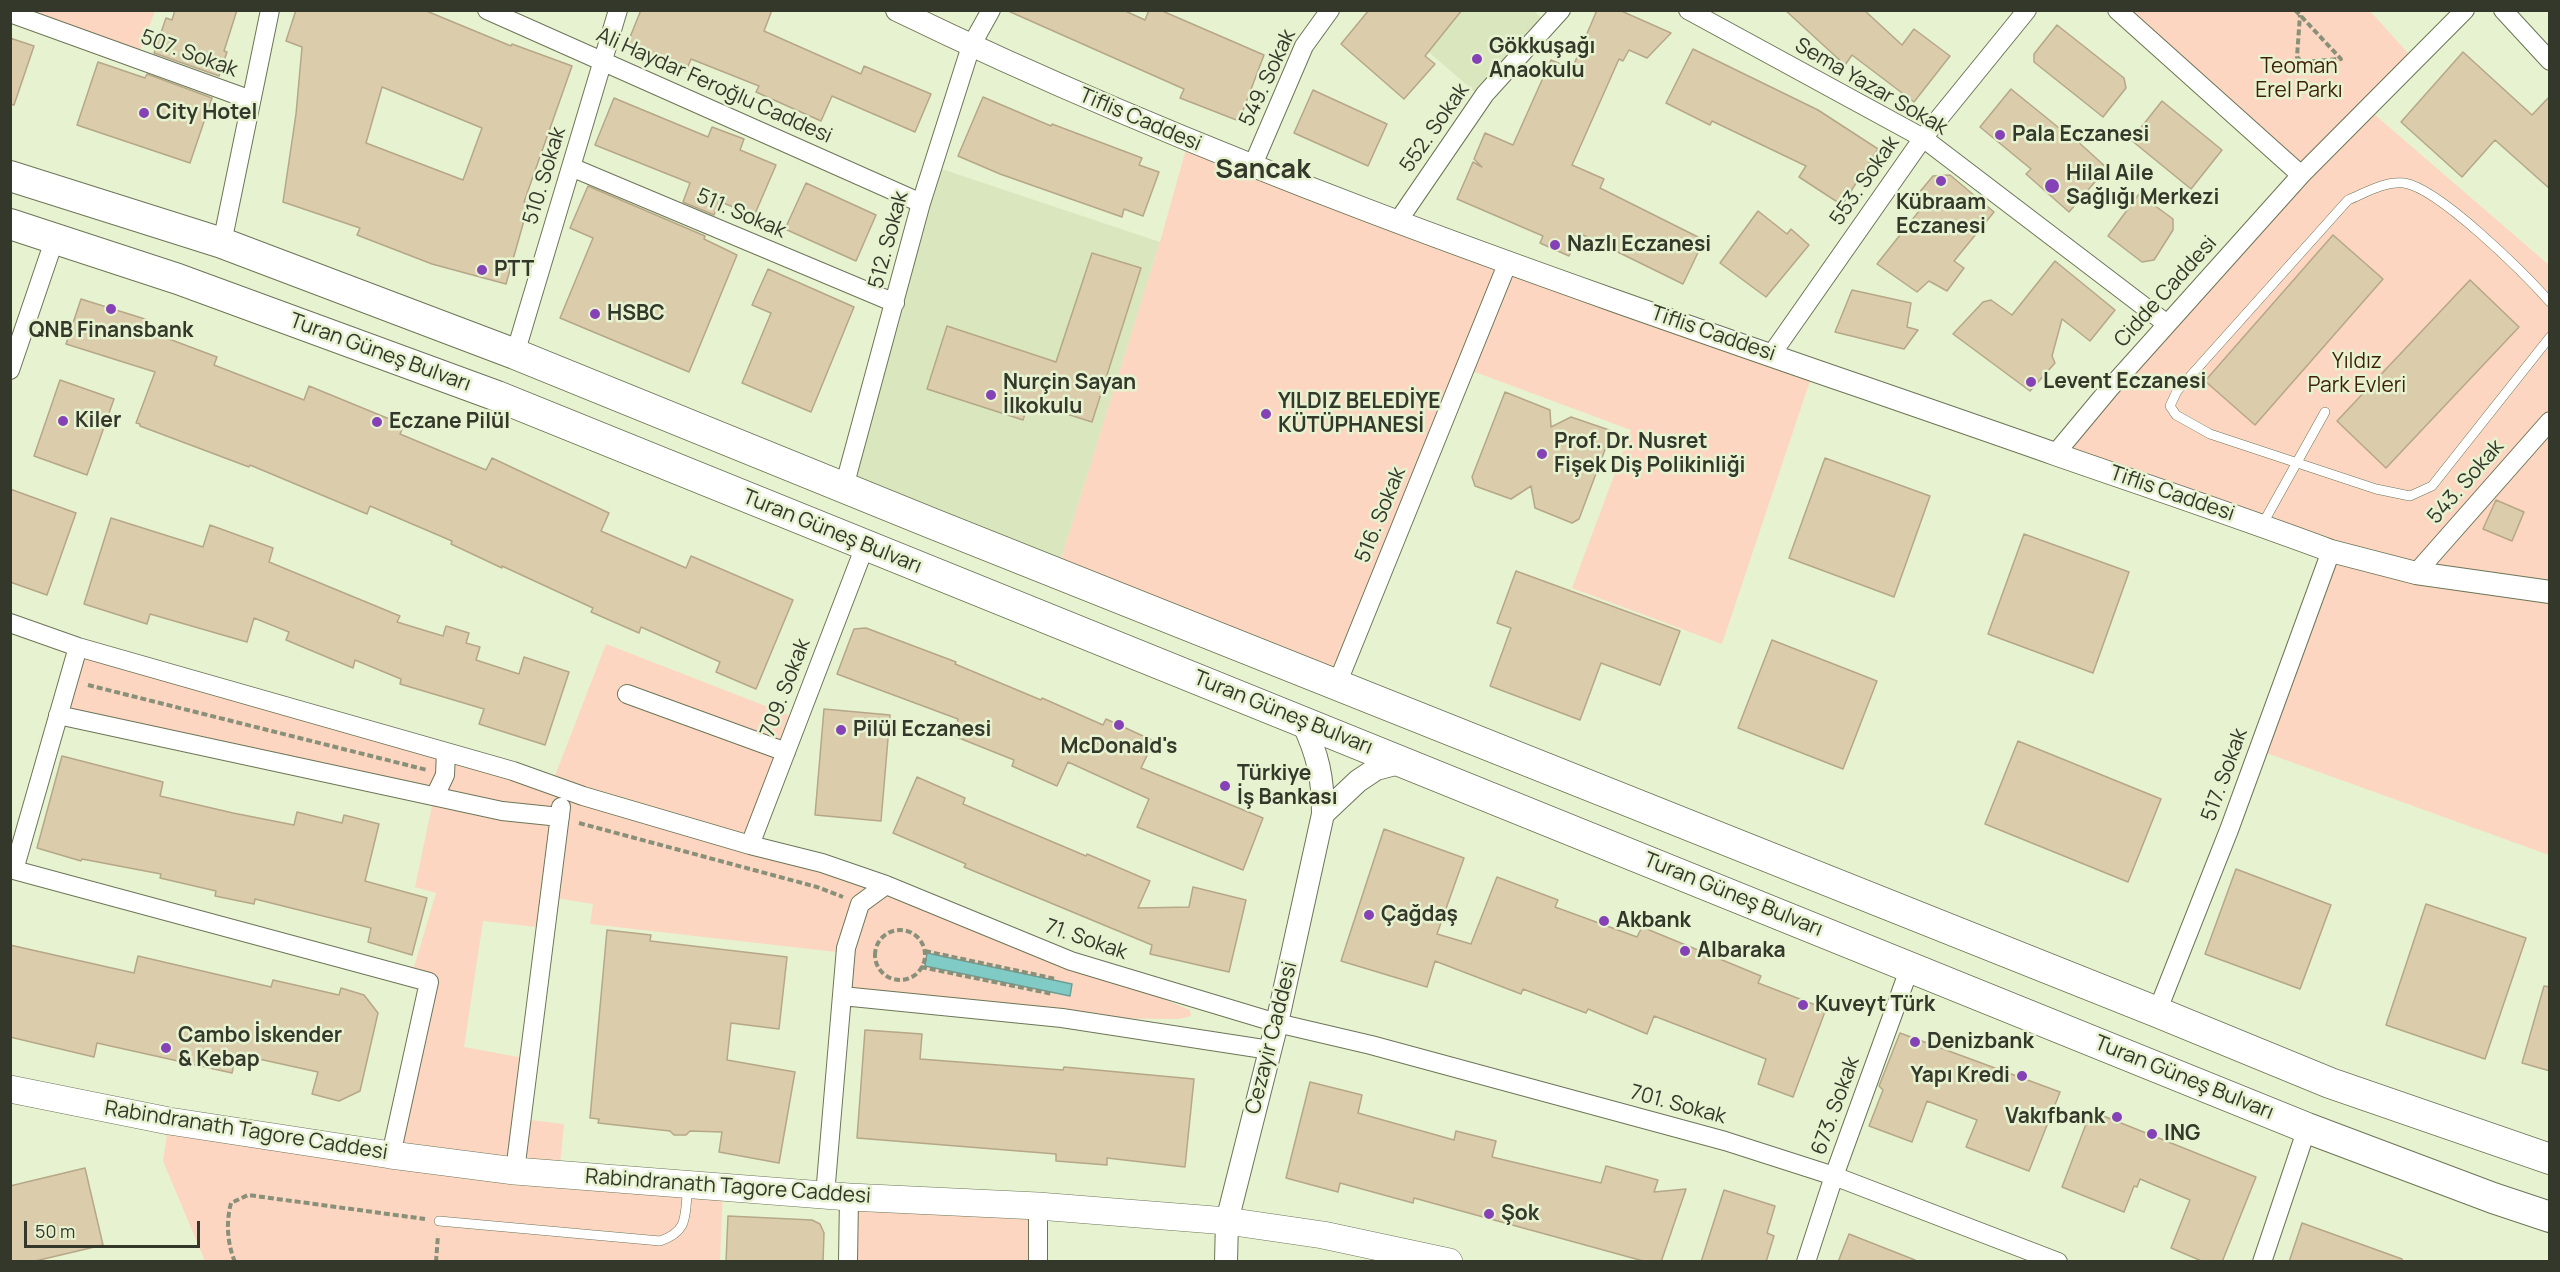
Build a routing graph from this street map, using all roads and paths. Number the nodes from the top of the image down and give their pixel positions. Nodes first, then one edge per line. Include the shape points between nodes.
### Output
1 (270, 10) edge
2 (487, 10) edge
3 (618, 10) edge
4 (897, 10) edge
5 (991, 10) edge
6 (1330, 10) edge
7 (1561, 10) edge
8 (1688, 10) edge
9 (2027, 10) edge
10 (2117, 10) edge
11 (2295, 10) edge
12 (2465, 10) edge
13 (2504, 10) edge
14 (10, 13) edge
15 (2300, 15) junction
16 (971, 46) junction
17 (603, 61) junction
18 (2550, 62) edge
19 (251, 100) junction
20 (1923, 138) junction
21 (571, 167) junction
22 (1252, 167) junction
23 (2301, 175) junction
24 (10, 176) edge
25 (921, 203) junction
26 (1398, 221) junction
27 (10, 224) edge
28 (55, 238) junction
29 (222, 243) junction
30 (1508, 262) junction
31 (2550, 302) edge
32 (895, 303) junction
33 (2167, 324) junction
34 (2550, 337) edge
35 (515, 354) junction
36 (1771, 355) junction
37 (10, 370) edge
38 (2325, 412) dead end
39 (2550, 421) edge
40 (2055, 454) junction
41 (2296, 462) junction
42 (843, 487) junction
43 (2262, 525) junction
44 (865, 546) junction
45 (2331, 551) junction
46 (2416, 573) junction
47 (2550, 592) edge
48 (10, 623) edge
49 (78, 646) junction
50 (68, 680) junction
51 (1337, 684) junction
52 (627, 694) dead end
53 (58, 715) junction
54 (1302, 721) junction
55 (446, 752) junction
56 (786, 752) junction
57 (1403, 762) junction
58 (445, 775) junction
59 (563, 790) junction
60 (435, 796) junction
61 (1323, 814) junction
62 (560, 818) junction
63 (750, 845) junction
64 (886, 885) junction
65 (860, 904) junction
66 (925, 951) junction
67 (921, 967) junction
68 (1910, 967) junction
69 (1065, 981) dead end
70 (842, 996) junction
71 (1061, 996) dead end
72 (2157, 1012) junction
73 (1277, 1023) junction
74 (1270, 1050) junction
75 (10, 1089) edge
76 (2307, 1128) junction
77 (391, 1155) junction
78 (2550, 1159) edge
79 (515, 1171) junction
80 (1834, 1176) junction
81 (688, 1185) junction
82 (837, 1196) junction
83 (1038, 1206) junction
84 (2550, 1217) edge
85 (439, 1221) junction
86 (1227, 1221) junction
87 (235, 1262) edge
88 (436, 1262) edge
89 (848, 1262) edge
90 (1038, 1262) edge
91 (1226, 1262) edge
92 (1449, 1262) edge
93 (1806, 1262) edge
94 (2058, 1262) edge
95 (2262, 1262) edge

1 - 19 street
2 - 17 street, Ali Haydar Feroğlu Caddesi
3 - 17 street, 510. Sokak
4 - 16 street, Tiflis Caddesi
5 - 16 street, 512. Sokak
6 - 22 street, 549. Sokak via 1304,46
7 - 26 street, 552. Sokak via 1485,94
8 - 20 street, Sema Yazar Sokak
9 - 20 street, 553. Sokak
10 - 23 street
11 - 15 path
12 - 23 street, Cidde Caddesi
13 - 18 street
14 - 19 street, 507. Sokak
15 - 15 path via 2316,33 2341,59 2302,62 2297,57
16 - 22 street, Tiflis Caddesi
16 - 25 street, 512. Sokak
17 - 21 street, 510. Sokak
17 - 25 street, Ali Haydar Feroğlu Caddesi
19 - 29 street
20 - 33 street, Sema Yazar Sokak
20 - 36 street, 553. Sokak
21 - 32 street, 511. Sokak
21 - 35 street, 510. Sokak
22 - 26 street, Tiflis Caddesi
23 - 33 street, Cidde Caddesi
24 - 29 main road
25 - 32 street, 512. Sokak
26 - 30 street, Tiflis Caddesi
27 - 28 main road, Turan Güneş Bulvarı
28 - 37 street
28 - 44 main road, Turan Güneş Bulvarı via 496,396
29 - 35 main road
30 - 36 street, Tiflis Caddesi
30 - 51 street, 516. Sokak
31 - 41 lane via 2519,268 2433,195 2405,183 2384,184 2348,200 2177,391 2170,406 2176,415 2210,434
32 - 42 street, 512. Sokak
33 - 40 street, Cidde Caddesi
34 - 41 lane via 2432,486 2410,496 2376,489
35 - 42 main road
36 - 40 street, Tiflis Caddesi
38 - 41 lane
39 - 46 street, 543. Sokak
40 - 43 street, Tiflis Caddesi
41 - 43 lane
42 - 51 main road
43 - 45 street, Tiflis Caddesi
44 - 54 main road, Turan Güneş Bulvarı
44 - 56 street, 709. Sokak
45 - 46 street, Tiflis Caddesi
45 - 72 street, 517. Sokak via 2229,830
46 - 47 street, Tiflis Caddesi
48 - 49 street, 71. Sokak
49 - 50 street
49 - 55 street, 71. Sokak
50 - 53 street
50 - 58 path
51 - 72 main road
52 - 56 street
53 - 60 street
53 - 77 street via 14,870 429,982
54 - 57 main road, Turan Güneş Bulvarı
54 - 61 street, Cezayir Caddesi via 1319,759
55 - 58 street
55 - 59 street, 71. Sokak
56 - 63 street, 709. Sokak
57 - 61 street via 1376,769
57 - 68 main road, Turan Güneş Bulvarı
58 - 60 street
59 - 62 street
59 - 63 street, 71. Sokak
60 - 62 street via 502,811
61 - 73 street, Cezayir Caddesi
62 - 65 path via 817,887
62 - 79 street
63 - 64 street, 71. Sokak via 822,863
64 - 65 street
64 - 73 street, 71. Sokak via 1071,961
65 - 70 street via 846,948
66 - 67 path
66 - 67 path via 917,936 894,930 881,938 875,953 880,969 893,979 909,978
66 - 69 path
67 - 71 path
68 - 76 main road, Turan Güneş Bulvarı
68 - 80 street, 673. Sokak
70 - 74 street via 1062,1018
70 - 82 street
72 - 78 main road via 2330,1083
73 - 74 street, Cezayir Caddesi
73 - 80 street, 701. Sokak via 1725,1141
74 - 86 street, Cezayir Caddesi
75 - 77 main road, Rabindranath Tagore Caddesi via 169,1121
76 - 84 main road, Turan Güneş Bulvarı
76 - 95 street
77 - 79 main road, Rabindranath Tagore Caddesi
79 - 81 main road, Rabindranath Tagore Caddesi
80 - 93 street, 673. Sokak
80 - 94 street, 701. Sokak
81 - 82 main road, Rabindranath Tagore Caddesi
81 - 85 lane via 683,1228 675,1236 660,1241
82 - 83 main road, Rabindranath Tagore Caddesi
82 - 89 street
83 - 86 main road, Rabindranath Tagore Caddesi
83 - 90 street
85 - 87 path via 248,1195 231,1203 227,1221
85 - 88 path
86 - 91 street, Cezayir Caddesi
86 - 92 main road, Rabindranath Tagore Caddesi via 1323,1235

